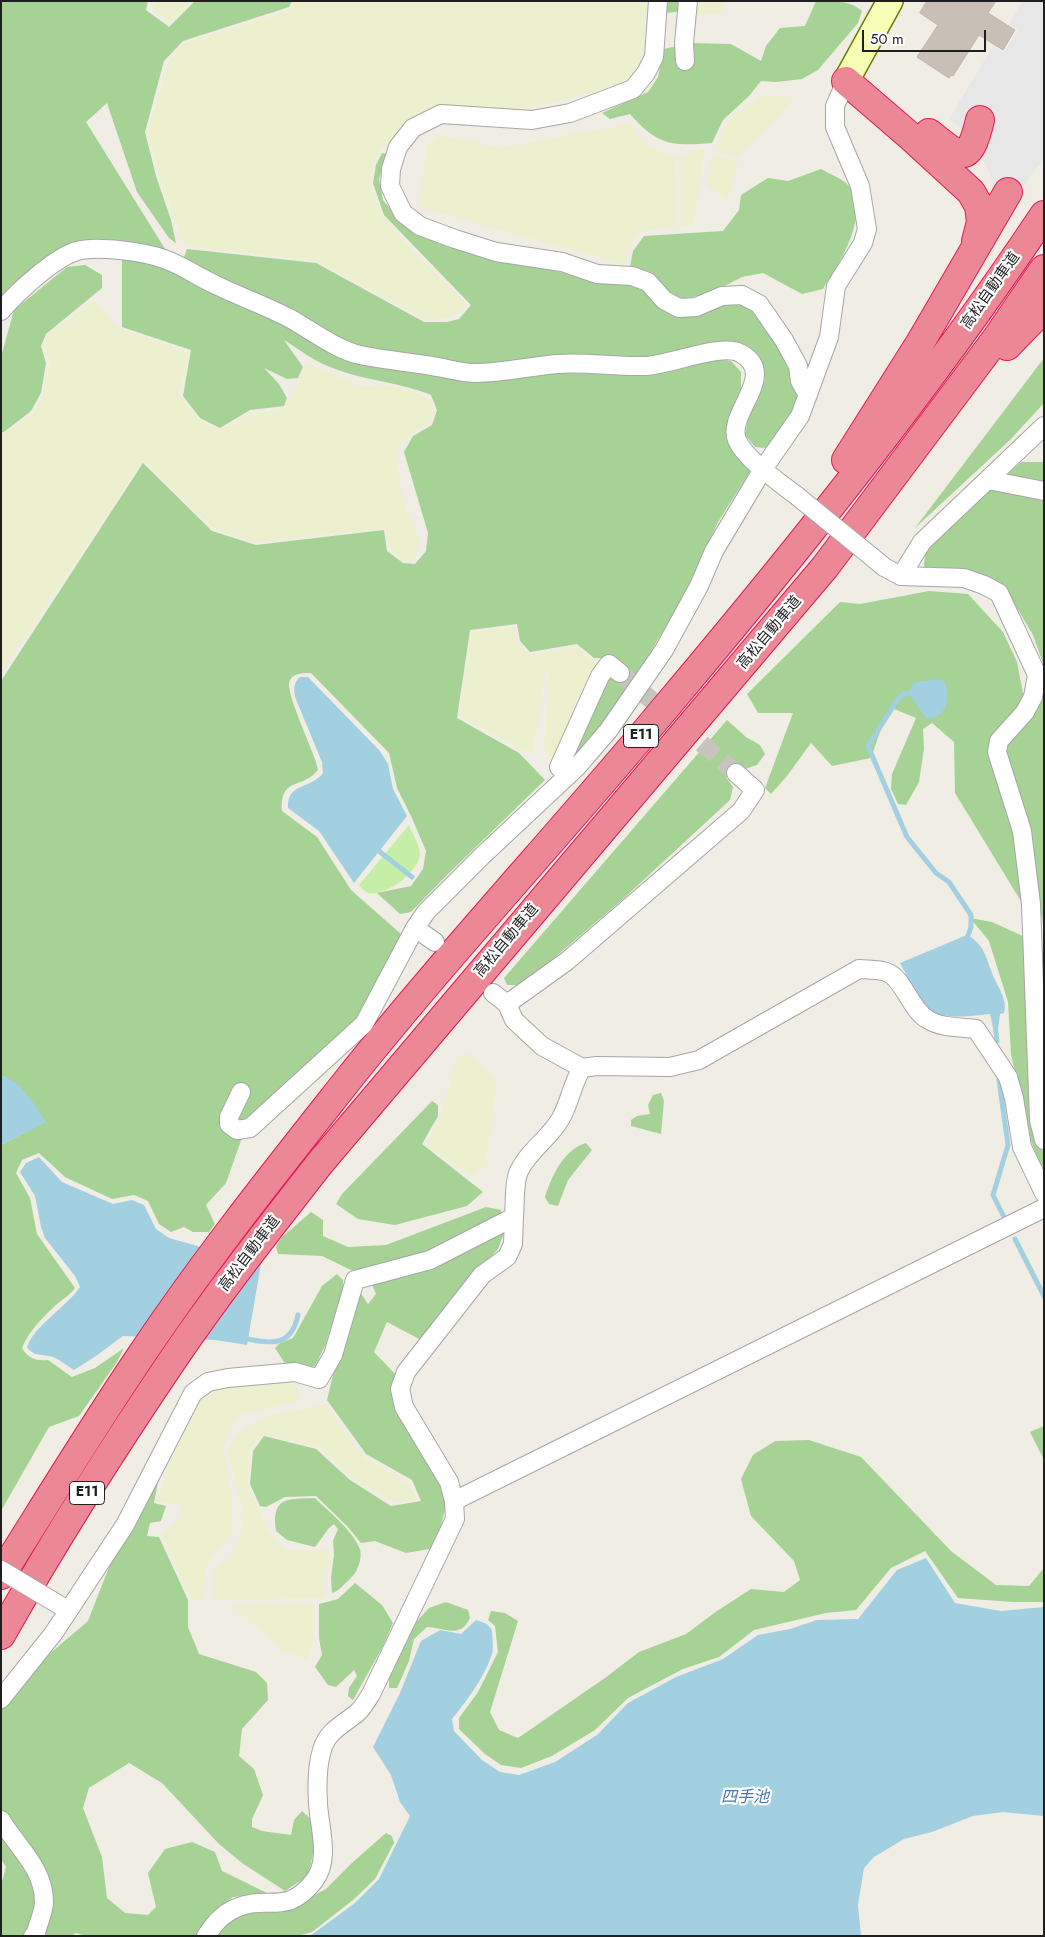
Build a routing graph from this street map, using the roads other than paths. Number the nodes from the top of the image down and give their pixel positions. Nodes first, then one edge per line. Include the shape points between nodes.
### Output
1 (658, 1) edge
2 (688, 1) edge
3 (890, 1) edge
4 (685, 61) dead end
5 (850, 75) junction
6 (980, 120) dead end
7 (1008, 192) dead end
8 (1044, 215) edge
9 (969, 259) junction
10 (1044, 269) edge
11 (1044, 308) edge
12 (1, 311) edge
13 (808, 395) junction
14 (1044, 426) edge
15 (763, 469) junction
16 (988, 480) junction
17 (1044, 491) edge
18 (825, 568) junction
19 (902, 576) junction
20 (620, 673) tunnel mouth
21 (664, 710) junction
22 (736, 773) tunnel mouth
23 (567, 776) junction
24 (414, 928) junction
25 (435, 942) dead end
26 (493, 992) dead end
27 (508, 1004) junction
28 (582, 1068) junction
29 (241, 1092) dead end
30 (1044, 1140) edge
31 (1044, 1193) edge
32 (1044, 1208) edge
33 (514, 1217) junction
34 (454, 1501) junction
35 (1, 1570) edge
36 (1, 1575) edge
37 (65, 1608) junction
38 (1, 1634) edge
39 (1, 1699) edge
40 (1, 1820) edge
41 (33, 1936) edge
42 (206, 1936) edge

1 - 13 street via 654,57 646,74 633,89 570,113 532,120 441,114 414,128 398,147 390,186 403,213 420,226 488,249 562,262 597,274 632,276 648,282 664,300 679,308 696,307 722,296 742,295 759,304 784,340
2 - 4 street
3 - 5 street
5 - 6 highway via 956,153 964,154 971,148
5 - 9 highway via 971,192 979,206 981,222
5 - 13 street via 835,106 835,127 860,186 867,229 863,243 836,286 829,337
7 - 9 highway
8 - 21 highway, 高松自動車道 / E11 via 920,390 809,533
9 - 21 highway via 845,462
10 - 18 highway, 高松自動車道 / E11 via 996,339
11 - 18 highway via 1000,353 876,514
12 - 15 street via 10,299 60,259 78,251 97,249 163,258 288,317 357,354 475,373 560,364 648,366 724,349 738,351 750,359 755,379 736,426 736,438
13 - 15 street via 794,426
14 - 16 street
15 - 19 street, bridge via 884,568
15 - 23 street via 714,550 699,586 664,650 608,732
16 - 17 street
16 - 19 street via 922,542
18 - 38 highway, 高松自動車道 / E11 via 326,1156 249,1255 177,1354 91,1486
19 - 30 street via 964,578 999,592 1038,675 1033,697 1025,712 999,741 997,752 1022,831 1026,858 1031,904 1040,1120
20 - 23 street via 609,664 600,676 559,767
21 - 36 highway, 高松自動車道 / E11 via 350,1078 220,1244 142,1355
22 - 27 street via 755,790 741,811 567,961
23 - 24 street via 482,856
24 - 25 street
24 - 29 street via 364,1024 250,1128 237,1130 229,1124 228,1116
26 - 27 street
27 - 28 street via 514,1020 542,1046
28 - 31 street via 670,1067 699,1060 859,969 888,972 926,1019 944,1026 976,1029 1008,1077 1022,1147
28 - 33 street via 562,1117 518,1173
32 - 34 street
33 - 34 street via 513,1244 507,1257 482,1276 406,1372 400,1389 404,1407 449,1482
33 - 37 street via 430,1260 355,1280 333,1355 319,1379 295,1372 228,1378 208,1382 193,1393 125,1526
34 - 42 street via 455,1519 448,1536 371,1694 359,1711 332,1731 322,1749 318,1803 323,1858 316,1879 297,1898 277,1904 248,1904 236,1908 222,1916
35 - 37 street, bridge
37 - 39 street via 53,1634
40 - 41 street via 34,1864 42,1882 44,1904

